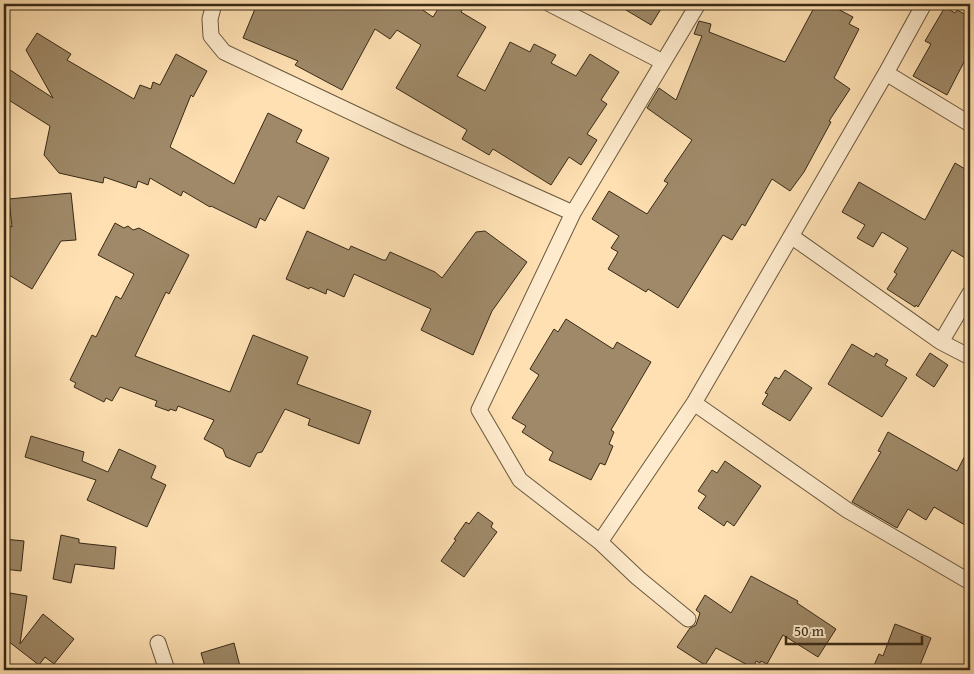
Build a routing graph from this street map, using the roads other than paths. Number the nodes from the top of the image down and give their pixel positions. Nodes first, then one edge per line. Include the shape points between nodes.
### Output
1 (214, 4) edge
2 (550, 4) edge
3 (698, 4) edge
4 (917, 6) edge
5 (663, 62) junction
6 (886, 73) junction
7 (970, 124) edge
8 (573, 213) junction
9 (791, 236) junction
10 (970, 292) edge
11 (941, 342) junction
12 (970, 357) edge
13 (694, 402) junction
14 (600, 542) junction
15 (970, 582) edge
16 (688, 619) dead end
17 (158, 643) dead end
18 (167, 670) edge

1 - 8 street via 210,19 211,36 224,52
2 - 5 street
3 - 5 street
4 - 6 street
5 - 8 street
6 - 7 street
6 - 9 street
8 - 14 street via 479,410 520,480
9 - 11 street
9 - 13 street
10 - 11 street
11 - 12 street
13 - 14 street
13 - 15 street via 847,510
14 - 16 street
17 - 18 street

